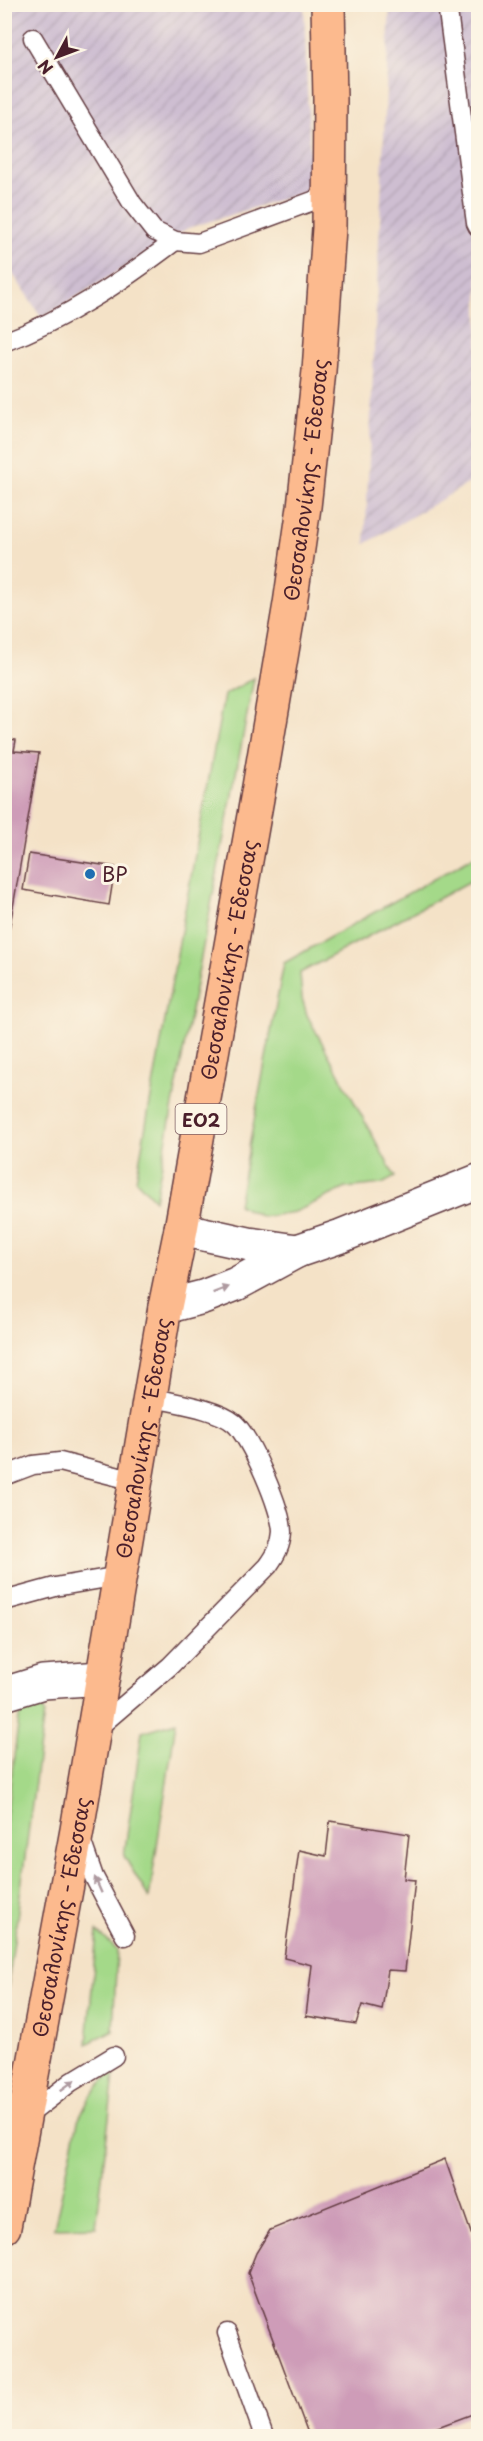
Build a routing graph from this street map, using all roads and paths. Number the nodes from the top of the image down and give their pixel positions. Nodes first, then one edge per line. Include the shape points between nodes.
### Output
1 (328, 4) edge
2 (447, 4) edge
3 (33, 38) dead end
4 (329, 195) junction
5 (478, 227) edge
6 (175, 241) junction
7 (4, 342) edge
8 (478, 1181) edge
9 (181, 1229) junction
10 (297, 1251) junction
11 (165, 1307) junction
12 (150, 1397) junction
13 (4, 1476) edge
14 (135, 1481) junction
15 (119, 1576) junction
16 (4, 1601) edge
17 (102, 1678) junction
18 (4, 1694) edge
19 (93, 1732) junction
20 (77, 1830) junction
21 (125, 1936) dead end
22 (114, 2056) dead end
23 (24, 2118) junction
24 (4, 2227) edge
25 (227, 2333) dead end
26 (264, 2436) edge

1 - 4 highway, Θεσσαλονίκης - Έδεσσας / ΕΟ2
2 - 5 lane
3 - 6 lane via 132,203 154,231
4 - 6 lane via 199,243
4 - 9 highway, Θεσσαλονίκης - Έδεσσας / ΕΟ2 via 319,371 290,604
6 - 7 lane via 109,289
8 - 10 street
9 - 10 street
9 - 11 highway, Θεσσαλονίκης - Έδεσσας / ΕΟ2
11 -> 10 street via 236,1284
11 - 12 highway, Θεσσαλονίκης - Έδεσσας / ΕΟ2
12 - 14 highway, Θεσσαλονίκης - Έδεσσας / ΕΟ2
12 - 19 lane via 223,1415 235,1423 246,1436 278,1509 282,1531 279,1549 268,1566 170,1666
13 - 14 lane via 33,1465 60,1462
14 - 15 highway, Θεσσαλονίκης - Έδεσσας / ΕΟ2
15 - 16 lane
15 - 17 highway, Θεσσαλονίκης - Έδεσσας / ΕΟ2
17 - 18 street via 43,1682
17 - 19 highway, Θεσσαλονίκης - Έδεσσας / ΕΟ2
19 - 20 highway, Θεσσαλονίκης - Έδεσσας / ΕΟ2
21 -> 20 lane via 94,1877
20 - 23 highway, Θεσσαλονίκης - Έδεσσας / ΕΟ2
23 -> 22 lane
23 - 24 highway, Θεσσαλονίκης - Έδεσσας / ΕΟ2
25 - 26 lane

